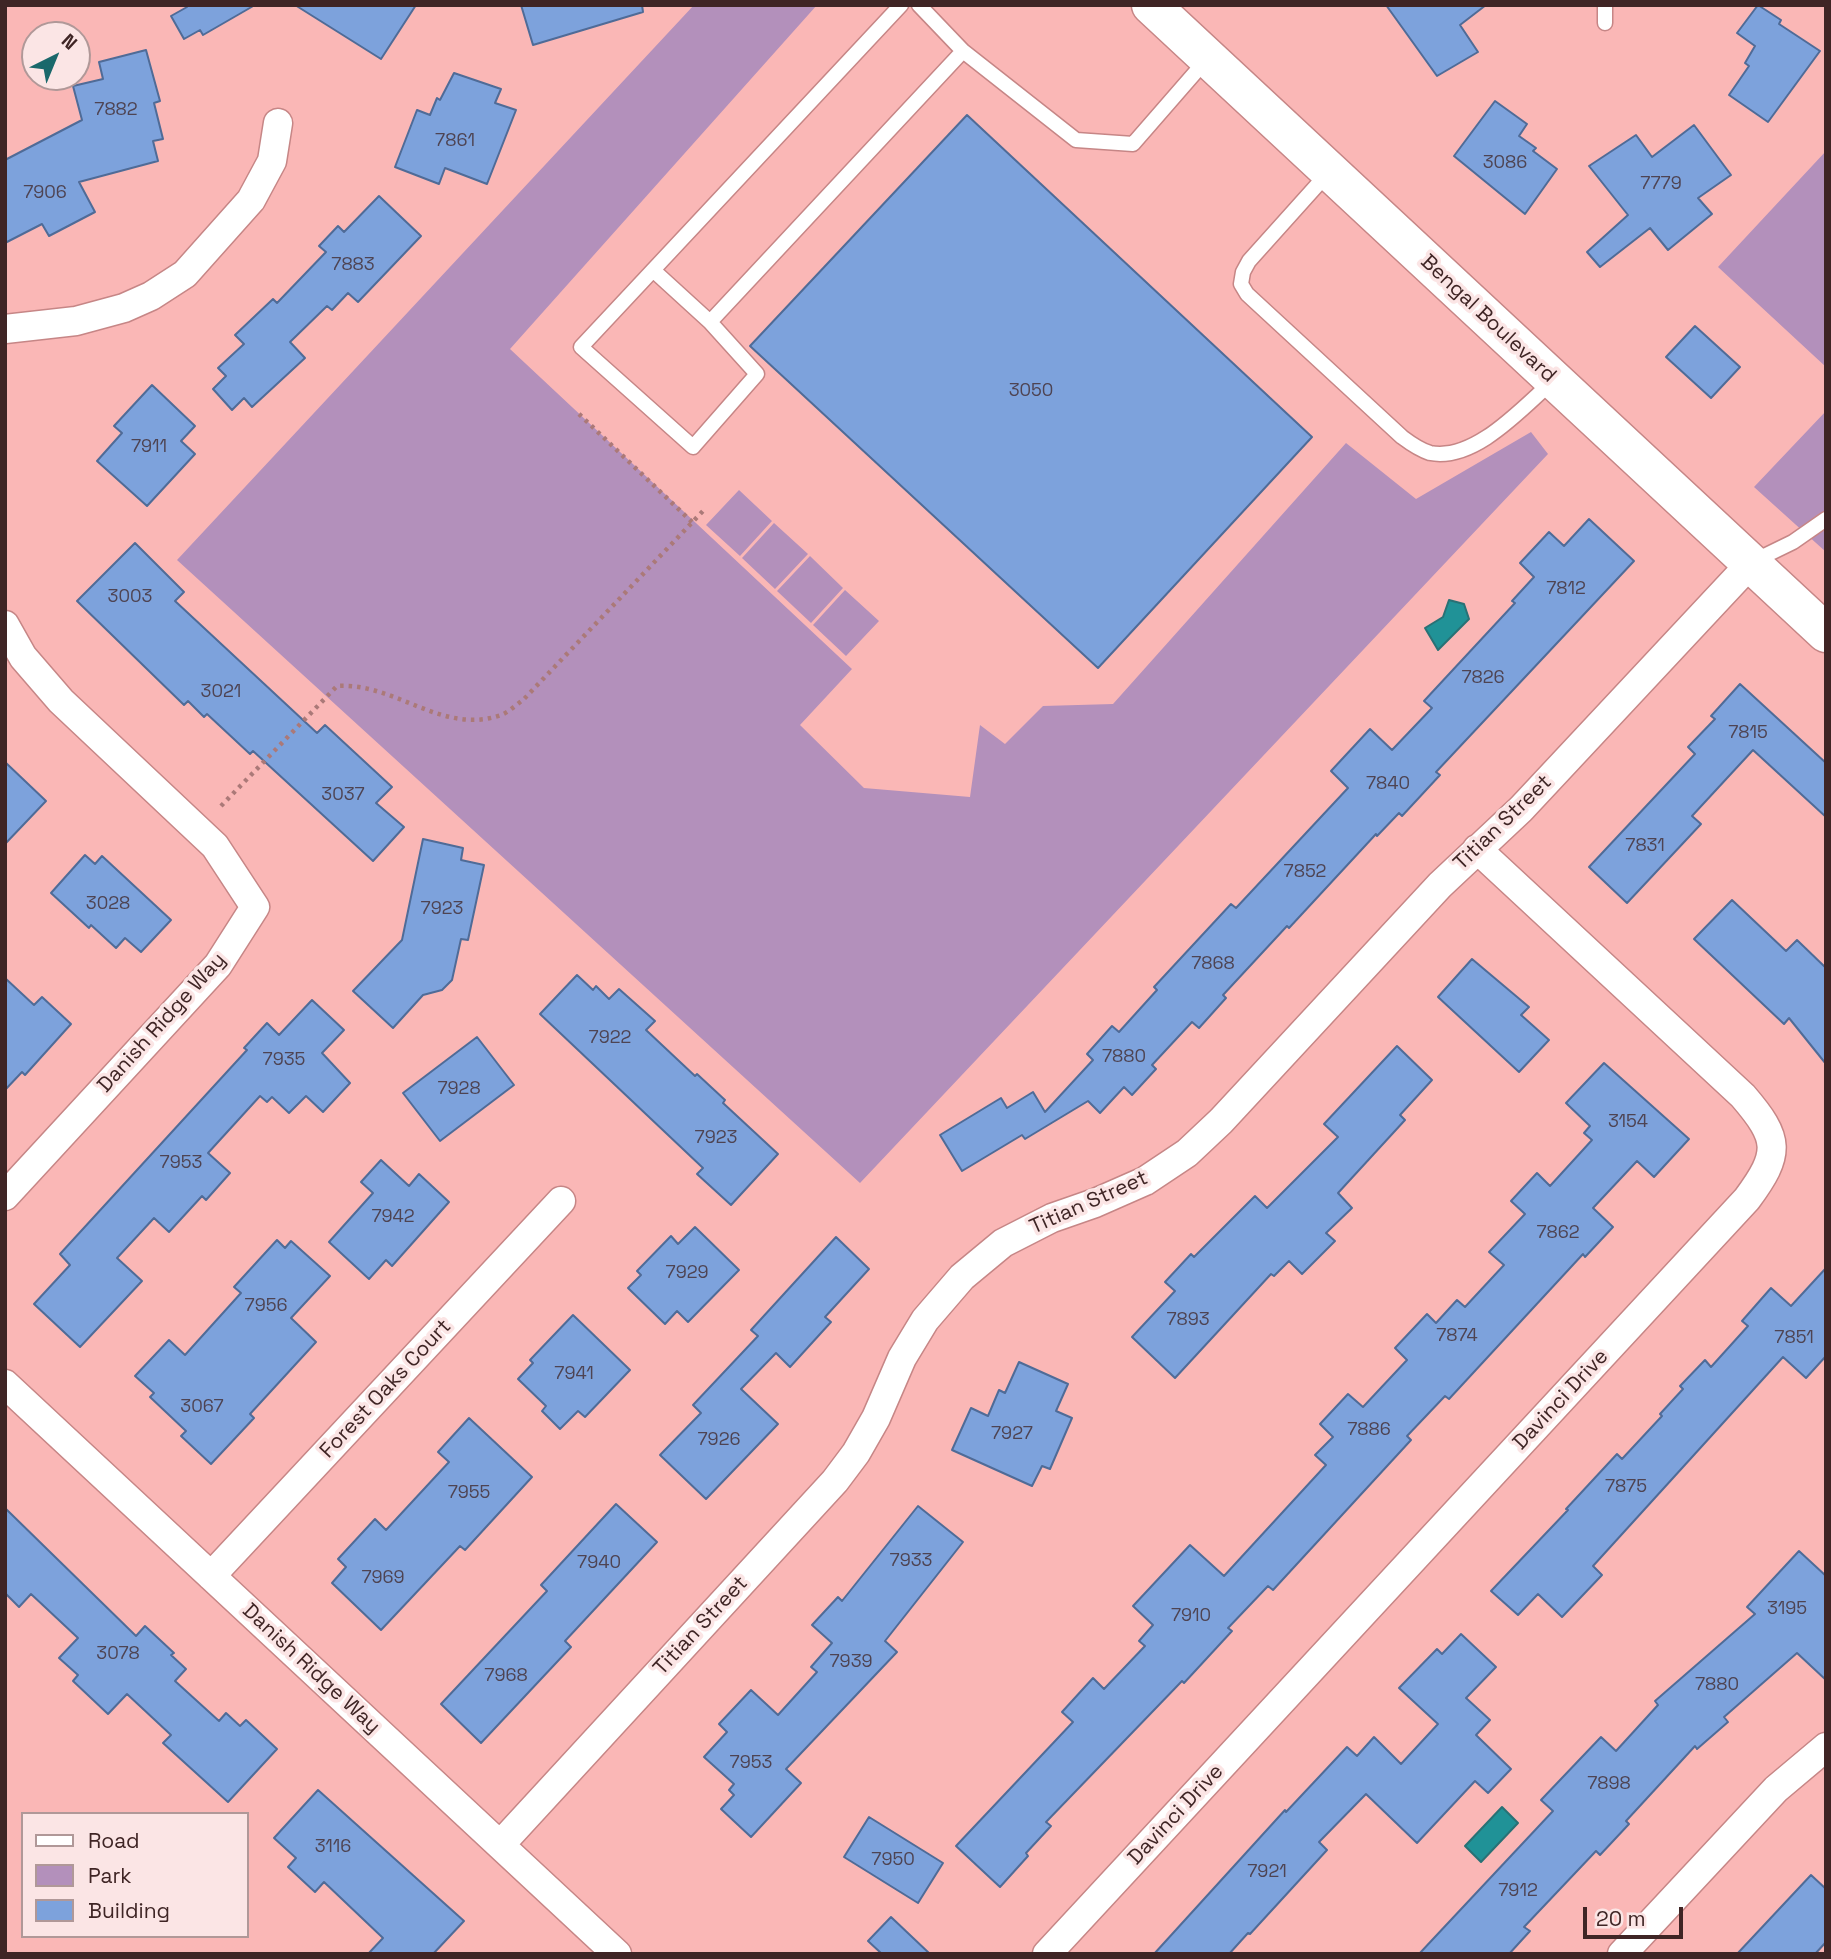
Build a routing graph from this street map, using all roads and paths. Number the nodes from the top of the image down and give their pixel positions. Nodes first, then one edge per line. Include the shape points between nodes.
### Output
1 (901, 5) edge
2 (919, 5) edge
3 (1151, 5) edge
4 (1605, 5) edge
5 (1605, 23) dead end
6 (962, 51) junction
7 (1208, 58) junction
8 (278, 123) dead end
9 (1329, 172) junction
10 (653, 270) junction
11 (710, 322) junction
12 (5, 329) edge
13 (1554, 380) junction
14 (579, 414) dead end
15 (703, 511) dead end
16 (1826, 519) edge
17 (692, 522) junction
18 (1751, 563) junction
19 (5, 625) edge
20 (1826, 633) edge
21 (221, 806) dead end
22 (1477, 849) junction
23 (5, 1196) edge
24 (561, 1201) dead end
25 (5, 1384) edge
26 (211, 1576) junction
27 (1826, 1747) edge
28 (500, 1844) junction
29 (617, 1954) edge
30 (1047, 1954) edge
31 (1622, 1954) edge

1 - 10 lane
2 - 6 lane
3 - 7 main road, Bengal Boulevard
4 - 5 lane
6 - 7 lane via 1076,140 1133,144
6 - 11 lane
7 - 9 main road, Bengal Boulevard
8 - 12 street via 272,161 251,200 185,274 124,308 76,321
9 - 13 main road, Bengal Boulevard
9 - 13 lane via 1249,261 1241,284 1247,294 1402,437 1429,452 1447,454 1471,447
10 - 11 lane
10 - 11 lane via 582,347 693,447 758,374
13 - 18 main road, Bengal Boulevard
14 - 17 path
15 - 17 path
16 - 18 lane
17 - 21 path via 524,699 504,714 475,721 435,714 384,693 337,686
18 - 20 main road, Bengal Boulevard
18 - 22 street, Titian Street via 1521,809
19 - 23 street, Danish Ridge Way via 23,657 61,701 215,846 255,907 218,965
22 - 28 street, Titian Street via 1186,1153 1144,1181 1003,1243 962,1277 925,1320 863,1442 835,1481
22 - 30 street, Davinci Drive via 1743,1096 1769,1134 1773,1147 1767,1172 1748,1199
24 - 26 street, Forest Oaks Court
25 - 26 street, Danish Ridge Way
26 - 28 street, Danish Ridge Way
27 - 31 street via 1776,1789
28 - 29 street, Danish Ridge Way

